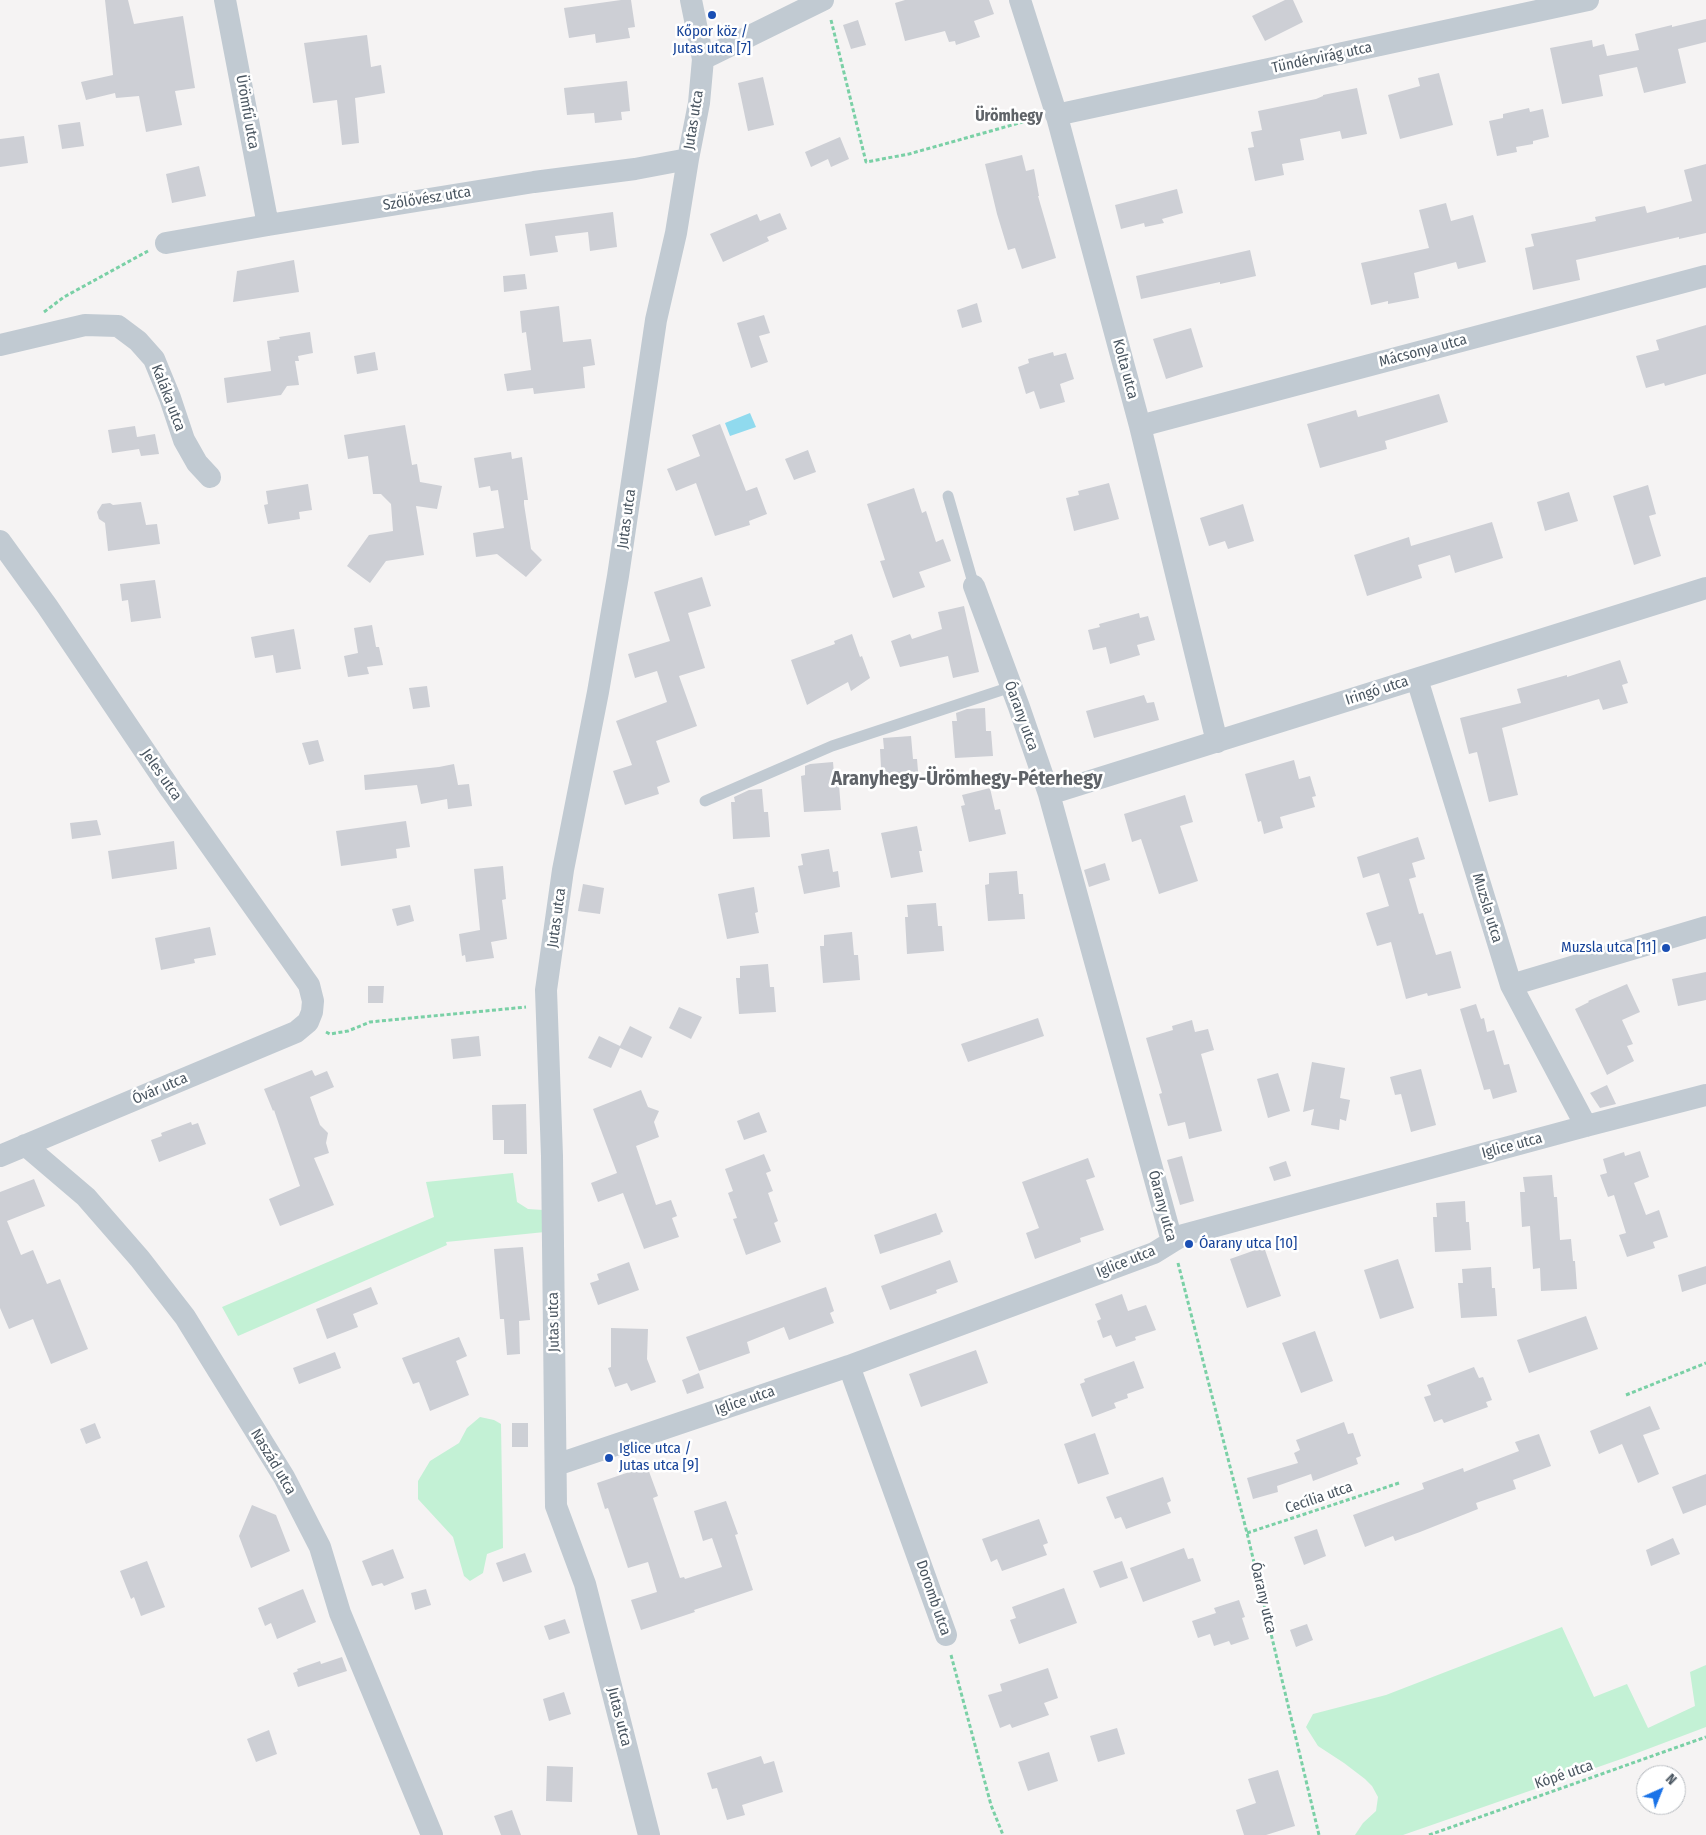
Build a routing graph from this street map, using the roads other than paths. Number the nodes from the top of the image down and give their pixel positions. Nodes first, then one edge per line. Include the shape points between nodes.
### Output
1 (225, 0) edge
2 (691, 0) edge
3 (1020, 0) edge
4 (1588, 0) edge
5 (826, 10) edge
6 (703, 58) junction
7 (1056, 114) junction
8 (688, 159) junction
9 (268, 225) junction
10 (166, 243) road end
11 (1706, 276) edge
12 (0, 345) edge
13 (1140, 426) junction
14 (210, 477) dead end
15 (948, 496) dead end
16 (0, 541) edge
17 (974, 586) joint
18 (1706, 588) edge
19 (1417, 679) junction
20 (1011, 688) junction
21 (1217, 742) junction
22 (1049, 794) junction
23 (705, 801) dead end
24 (1706, 927) edge
25 (1511, 985) junction
26 (310, 1017) joint
27 (1706, 1095) edge
28 (1586, 1126) junction
29 (25, 1145) junction
30 (0, 1156) edge
31 (1172, 1241) junction
32 (849, 1366) junction
33 (556, 1465) junction
34 (946, 1635) road end
35 (432, 1835) edge
36 (649, 1835) edge

1 - 9 street, Ürömfű utca
2 - 6 street, Jutas utca
3 - 7 street, Kolta utca
4 - 7 street, Tündérvirág utca
5 - 6 street
6 - 8 street, Jutas utca via 699,104
7 - 13 street, Kolta utca
8 - 9 street, Szőlővész utca
8 - 33 street, Jutas utca via 676,233 656,320 618,576 564,870 546,990 552,1156
9 - 10 street, Szőlővész utca
11 - 13 street, Mácsonya utca
12 - 14 street, Kaláka utca via 85,325 118,326 154,359 184,440 197,463
13 - 21 street, Kolta utca
15 - 17 lane
16 - 26 street, Jeles utca via 309,985 313,1001
17 - 20 street, Óarany utca
18 - 19 street, Iringó utca
19 - 21 street, Iringó utca
19 - 25 street, Muzsla utca
20 - 22 street, Óarany utca
20 - 23 lane via 832,746
21 - 22 street, Iringó utca
22 - 31 street, Óarany utca
24 - 25 street
25 - 28 street, Muzsla utca
26 - 29 street, Óvár utca via 296,1032
27 - 28 street, Iglice utca
28 - 31 street, Iglice utca via 1182,1235
29 - 30 street, Óvár utca
29 - 35 street, Naszád utca via 86,1197 146,1266 184,1317 284,1477 320,1547 340,1614
31 - 32 street, Iglice utca via 1154,1253
32 - 33 street, Iglice utca
32 - 34 street, Doromb utca
33 - 36 street, Jutas utca via 556,1506 585,1584

